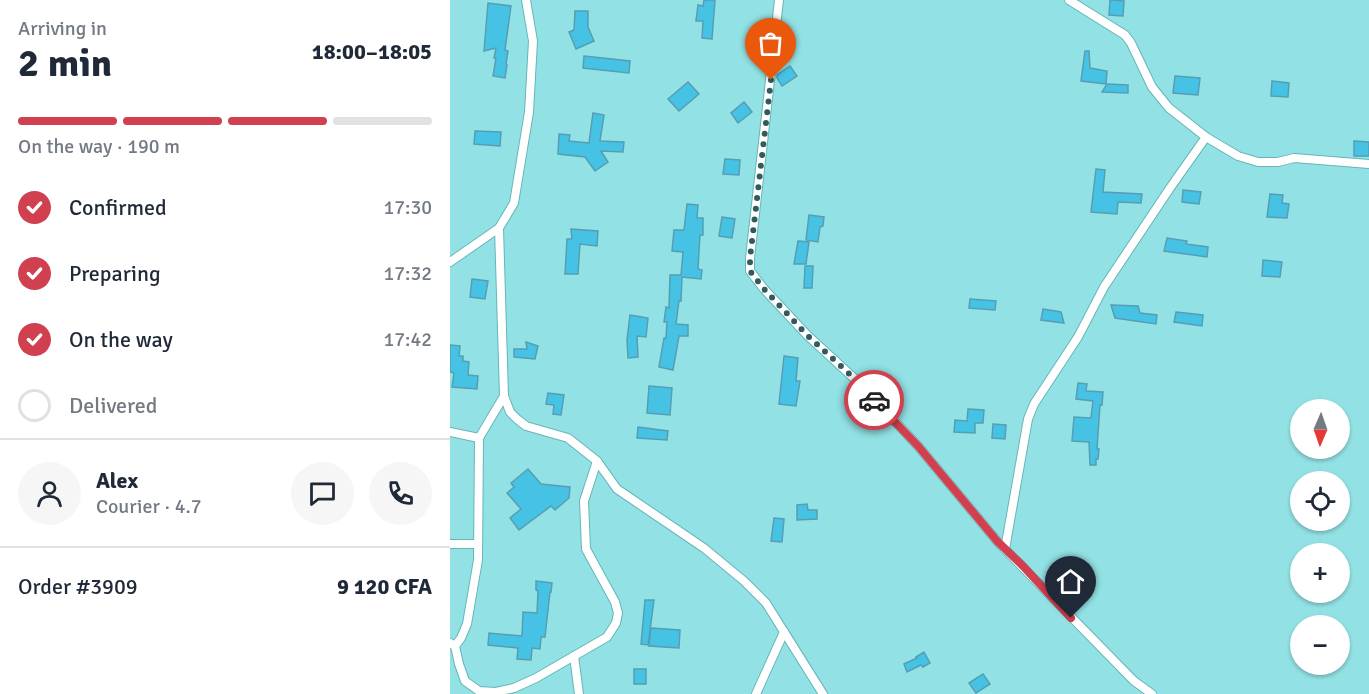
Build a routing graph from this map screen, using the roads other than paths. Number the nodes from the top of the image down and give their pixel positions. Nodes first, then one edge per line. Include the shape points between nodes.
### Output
1 (526, 0) edge
2 (779, 0) edge
3 (1069, 0) edge
4 (1206, 137) junction
5 (1369, 164) edge
6 (499, 228) junction
7 (450, 262) edge
8 (504, 396) junction
9 (450, 432) edge
10 (479, 438) junction
11 (597, 461) junction
12 (450, 544) edge
13 (478, 544) junction
14 (1005, 549) junction
15 (784, 632) junction
16 (453, 644) edge
17 (574, 656) junction
18 (495, 693) edge
19 (579, 694) edge
20 (756, 694) edge
21 (823, 694) edge
22 (1152, 694) edge

1 - 6 street via 533,41 529,112 514,202
2 - 14 street via 750,271 807,335 918,446
3 - 4 street via 1125,35 1152,87 1168,108
4 - 5 street via 1238,156 1258,162 1294,158
4 - 14 street via 1104,287 1078,338 1034,404 1028,418
6 - 7 street
6 - 8 street
8 - 10 street
8 - 11 street via 510,412 526,426 568,438
9 - 10 street
10 - 13 street
11 - 15 street via 617,489 704,548 744,581 766,603
11 - 17 street via 584,501 586,549 618,613 607,637
12 - 13 street
13 - 16 street via 467,624 461,638
14 - 22 street via 1134,681
15 - 20 street
15 - 21 street
16 - 18 street via 465,681 479,691
17 - 18 street via 536,678
17 - 19 street

